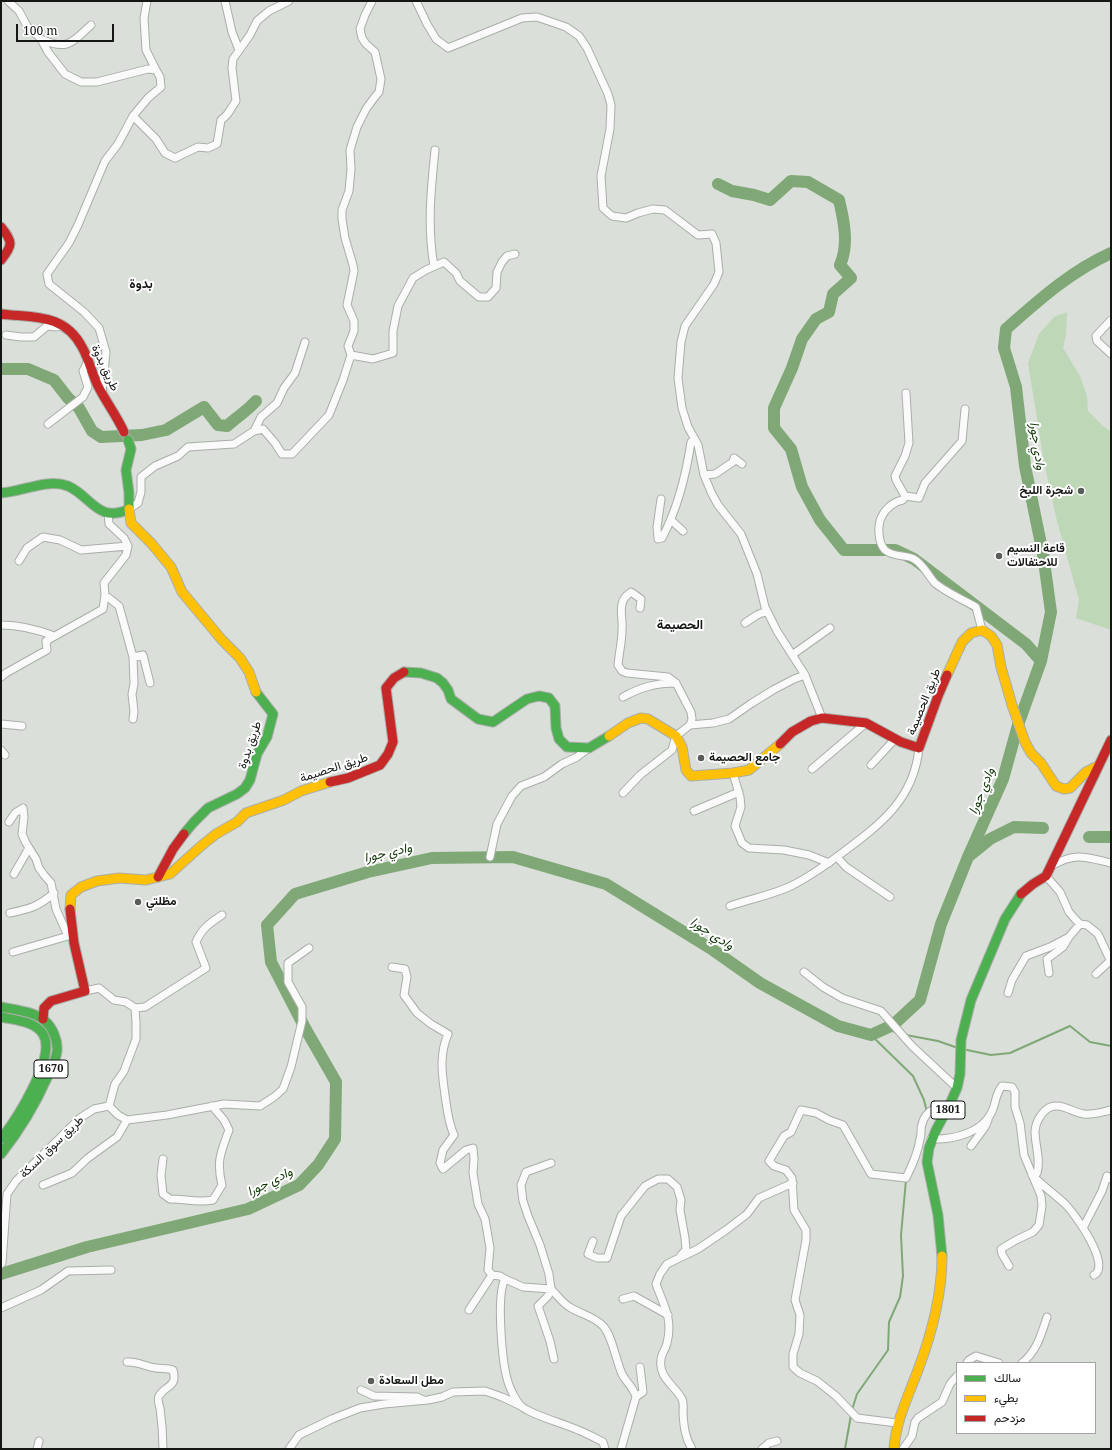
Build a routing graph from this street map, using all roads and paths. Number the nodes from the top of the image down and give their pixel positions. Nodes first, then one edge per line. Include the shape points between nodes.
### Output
1 (8, 1) edge
2 (147, 1) edge
3 (225, 1) edge
4 (289, 1) edge
5 (372, 1) edge
6 (416, 1) edge
7 (17, 4) edge
8 (91, 25) dead end
9 (40, 39) junction
10 (239, 50) junction
11 (156, 70) junction
12 (133, 116) junction
13 (435, 150) dead end
14 (1, 227) edge
15 (515, 254) dead end
16 (1, 260) edge
17 (434, 266) junction
18 (1, 314) edge
19 (1111, 320) edge
20 (64, 325) junction
21 (6, 334) dead end
22 (305, 342) dead end
23 (1111, 354) edge
24 (351, 355) junction
25 (88, 361) junction
26 (906, 393) dead end
27 (102, 394) junction
28 (965, 409) dead end
29 (48, 424) dead end
30 (254, 431) junction
31 (695, 439) junction
32 (742, 464) dead end
33 (704, 475) junction
34 (1, 493) edge
35 (905, 496) junction
36 (661, 499) dead end
37 (129, 509) junction
38 (108, 513) junction
39 (671, 520) junction
40 (683, 531) dead end
41 (128, 546) junction
42 (19, 561) dead end
43 (105, 596) junction
44 (640, 608) dead end
45 (767, 611) junction
46 (745, 623) dead end
47 (1, 625) edge
48 (830, 628) dead end
49 (982, 630) junction
50 (54, 636) junction
51 (792, 655) junction
52 (133, 658) junction
53 (805, 675) junction
54 (1, 678) edge
55 (150, 683) dead end
56 (676, 684) junction
57 (623, 696) dead end
58 (822, 718) junction
59 (132, 719) dead end
60 (1, 724) edge
61 (866, 724) junction
62 (690, 725) junction
63 (22, 726) dead end
64 (676, 736) junction
65 (895, 739) junction
66 (1111, 741) edge
67 (589, 748) junction
68 (919, 748) junction
69 (870, 765) dead end
70 (1098, 766) junction
71 (812, 768) dead end
72 (733, 773) junction
73 (739, 792) junction
74 (623, 793) dead end
75 (694, 811) dead end
76 (9, 822) dead end
77 (29, 848) junction
78 (490, 857) dead end
79 (836, 857) junction
80 (829, 863) junction
81 (1111, 863) edge
82 (1051, 866) junction
83 (14, 874) dead end
84 (1046, 876) junction
85 (158, 877) junction
86 (54, 893) junction
87 (890, 897) dead end
88 (730, 906) dead end
89 (10, 913) dead end
90 (222, 915) dead end
91 (1080, 924) junction
92 (70, 936) junction
93 (1069, 937) junction
94 (309, 948) dead end
95 (13, 952) dead end
96 (1111, 961) edge
97 (392, 967) dead end
98 (804, 972) dead end
99 (1048, 973) dead end
100 (1096, 974) dead end
101 (85, 991) junction
102 (1008, 993) dead end
103 (1, 1007) edge
104 (135, 1008) junction
105 (1, 1017) edge
106 (43, 1019) junction
107 (39, 1030) junction
108 (957, 1088) junction
109 (951, 1105) junction
110 (109, 1106) junction
111 (212, 1106) junction
112 (1111, 1110) edge
113 (127, 1120) junction
114 (988, 1120) junction
115 (1, 1139) edge
116 (931, 1139) junction
117 (971, 1146) dead end
118 (1, 1154) edge
119 (163, 1159) dead end
120 (551, 1163) dead end
121 (1032, 1175) junction
122 (1110, 1176) edge
123 (793, 1183) junction
124 (44, 1185) dead end
125 (1084, 1226) junction
126 (593, 1241) dead end
127 (679, 1257) junction
128 (1, 1264) edge
129 (1008, 1266) dead end
130 (111, 1270) dead end
131 (492, 1275) junction
132 (1094, 1275) dead end
133 (505, 1279) junction
134 (551, 1289) junction
135 (623, 1299) dead end
136 (1, 1308) edge
137 (469, 1310) dead end
138 (668, 1315) junction
139 (1046, 1317) dead end
140 (554, 1359) dead end
141 (127, 1362) dead end
142 (968, 1362) edge
143 (996, 1362) edge
144 (1023, 1362) edge
145 (640, 1367) dead end
146 (956, 1377) edge
147 (362, 1390) dead end
148 (636, 1397) junction
149 (423, 1400) junction
150 (521, 1406) junction
151 (897, 1423) junction
152 (39, 1441) dead end
153 (777, 1441) dead end
154 (37, 1449) edge
155 (163, 1449) edge
156 (289, 1449) edge
157 (605, 1449) edge
158 (621, 1449) edge
159 (692, 1449) edge
160 (762, 1449) edge
161 (894, 1449) edge
162 (903, 1449) edge

1 - 7 street
2 - 11 street via 144,18 146,50
3 - 10 street
4 - 10 street via 269,11 257,21
5 - 24 street via 360,29 362,38 375,52 381,79 379,92 357,127 350,150 349,191 342,210 345,238 354,271 347,305 354,321 354,331 348,346
6 - 31 street via 436,39 448,48 522,18 537,17 566,27 579,36 608,94 610,105 610,129 601,176 603,208 612,216 626,218 653,209 665,210 698,235 712,234 716,243 719,272 714,284 685,326 678,378 682,408
7 - 9 street via 27,26
8 - 9 street via 66,45 52,44
9 - 11 street via 65,74 81,82 97,82 148,69
10 - 12 street via 233,59 232,68 236,101 229,114 221,120 217,144 208,148 198,147 175,158 165,154 156,139
11 - 12 street via 161,87
12 - 27 street via 106,161 69,243 47,274 49,284 84,312 98,328 106,352
13 - 17 street via 429,225
14 - 16 main road via 10,239 10,248
15 - 17 street via 507,256 502,262 497,272 496,288 488,297 479,297 460,281 456,272 444,262
17 - 24 street via 413,278 398,306 393,331 393,353 373,359
18 - 20 main road, طريق بدوة via 45,318
19 - 23 street via 1096,336 1097,341
20 - 21 street via 47,326 34,337
20 - 25 main road, طريق بدوة via 75,335
22 - 30 street via 294,374 278,403 261,417
24 - 30 street via 329,415 292,454 282,454 263,429
25 - 27 main road, طريق بدوة
25 - 29 street via 83,371 88,387 83,398
26 - 35 street via 909,443 895,476
27 - 37 main road, طريق بدوة via 113,410 131,448 126,470
28 - 35 street via 962,441 925,483 919,498
30 - 37 street via 234,444 188,447 178,456 155,466 141,477 138,503
31 - 33 street
31 - 39 street via 691,442
32 - 33 street via 734,458 733,462 715,474
33 - 45 street via 718,505 741,534 757,574
34 - 38 main road via 10,494 54,484 66,485 92,505
35 - 49 street via 882,515 880,542 893,555 914,559 935,583 976,607
36 - 39 street via 658,539 662,538
37 - 38 main road via 120,514
37 - 85 main road, طريق بدوة via 131,523 171,567 182,592 240,658 256,693 273,714 268,735 257,754 246,787 239,793 208,807 186,831
38 - 41 street via 109,524
39 - 40 street
41 - 42 street via 81,550 60,540 43,536 28,548
41 - 43 street via 126,555 104,583
43 - 50 street via 103,609
43 - 52 street via 119,606
44 - 56 street via 641,599 632,592 622,603 623,620 618,665 627,673 668,678
45 - 46 street
45 - 51 street
47 - 50 street via 18,625
48 - 51 street
49 - 68 main road, طريق الحصيمة via 971,633 962,642
49 - 70 main road via 991,636 997,645 1018,725 1031,753 1056,786 1070,788 1086,772
50 - 54 street via 46,641 47,650
51 - 53 street
52 - 55 street via 143,655
52 - 59 street
53 - 58 street
53 - 62 street via 763,696 729,720
56 - 57 street via 646,686
56 - 62 street via 691,712
58 - 61 main road, طريق الحصيمة
58 - 72 main road via 792,732 749,770
60 - 63 street
61 - 65 main road, طريق الحصيمة
61 - 71 street
62 - 64 street
64 - 67 main road via 648,719 641,718 628,723
64 - 72 main road via 682,747 686,770 691,776
64 - 74 street via 672,750
65 - 68 main road, طريق الحصيمة
65 - 69 street
66 - 70 main road
67 - 78 street via 544,777 521,786 512,796 497,824
67 - 85 main road, طريق الحصيمة via 566,747 559,739 556,706 549,698 539,696 527,699 493,722 478,719 451,699 448,690 437,678 421,673 404,672 394,678 386,688 393,742 380,765 348,778 301,791 284,800 246,813 237,822 200,846 170,874
68 - 79 street via 911,783 898,804 878,826
70 - 82 main road
72 - 73 street
73 - 75 street
73 - 80 street via 741,807 735,826 742,843 749,848 784,850 809,855
76 - 77 street via 22,808 22,834
77 - 83 street
77 - 86 street via 44,876 51,883
79 - 80 street
79 - 87 street via 846,867
80 - 88 street via 791,886
81 - 82 street via 1077,856
82 - 84 main road
84 - 91 street via 1060,892 1069,912
84 - 108 main road, 1801 via 1021,894 1008,914 977,985 962,1034 961,1074
85 - 92 main road, طريق الحصيمة via 146,880 119,878 97,881 81,887 71,895
86 - 89 street via 44,902
86 - 92 street via 56,909
90 - 104 street via 200,933 196,942 206,968 145,1008
91 - 93 street
91 - 96 street via 1098,934
92 - 95 street
92 - 101 main road, طريق الحصيمة
93 - 99 street via 1063,947 1047,959
93 - 102 street via 1026,956 1012,980
94 - 111 street via 288,963 288,982 302,1007 302,1021 283,1089 260,1106
96 - 100 street
97 - 131 street via 406,969 404,995 417,1013 448,1034 441,1068 448,1123 454,1135 443,1150 440,1164 443,1169 472,1148 478,1204 485,1219 490,1248 488,1270
98 - 108 street via 842,998 881,1011 912,1046
101 - 104 street via 99,988 114,1000 126,1002
101 - 106 main road via 51,1001 44,1008
103 - 106 main road
104 - 110 street via 136,1039 124,1070 115,1084
105 - 107 main road via 23,1022
106 - 107 main road
106 - 118 main road, 1670 via 57,1042 52,1069 31,1111
107 - 115 main road, 1670 via 47,1042 46,1058 21,1111
108 - 109 main road, 1801
109 - 116 main road, 1801
109 - 123 street via 937,1106 927,1114 922,1124 921,1139 906,1178 871,1174 843,1125 816,1113 800,1110 792,1132 784,1136 769,1161 774,1166 786,1170
110 - 113 street
110 - 128 street, طريق سوق السكة via 94,1109 80,1118 16,1181 7,1194
111 - 113 street
111 - 119 street via 229,1130 219,1157 222,1185 213,1200 201,1202 170,1199 163,1194
112 - 121 street via 1084,1114 1058,1106 1044,1111 1035,1130 1039,1166 1037,1173
113 - 124 street via 117,1137 72,1173
114 - 116 street via 958,1137
114 - 117 street via 986,1127
114 - 121 street via 999,1090 1002,1086 1012,1086 1024,1155
116 - 151 main road, 1801 via 927,1161 941,1238 942,1272 929,1336
120 - 134 street via 526,1172 521,1185 523,1201 540,1245
121 - 125 street via 1065,1204
121 - 129 street via 1041,1196 1039,1226 1002,1249
122 - 125 street
123 - 127 street via 759,1198 747,1214 726,1230 698,1249
123 - 151 street via 794,1210 806,1230 796,1300 800,1321 793,1367 836,1396 857,1418
125 - 132 street via 1092,1235 1104,1259 1104,1267
126 - 127 street via 588,1254 597,1258 608,1258 621,1216 638,1193 645,1186 668,1179 677,1187 681,1200 686,1250
127 - 138 street via 667,1264 656,1284
130 - 136 street via 68,1271 41,1290
131 - 133 street
131 - 137 street
133 - 134 street via 523,1286
133 - 150 street via 501,1294 500,1317 505,1372 508,1384
134 - 140 street via 538,1306
134 - 148 street via 569,1308 596,1320 606,1329 624,1376
135 - 138 street via 634,1296
138 - 159 street via 667,1343 660,1360 666,1381 683,1400 686,1439
139 - 144 street via 1037,1344
141 - 155 street via 133,1361 158,1369 173,1370 174,1379 170,1387 159,1395 158,1400
142 - 143 street via 976,1356
145 - 148 street via 643,1392
146 - 162 street via 942,1402 915,1422 912,1436
147 - 149 street via 374,1396 416,1397
148 - 158 street
149 - 150 street via 453,1392 485,1391
149 - 156 street via 360,1408 299,1435
150 - 157 street via 603,1442
151 - 161 main road, 1801
152 - 154 street
153 - 160 street

